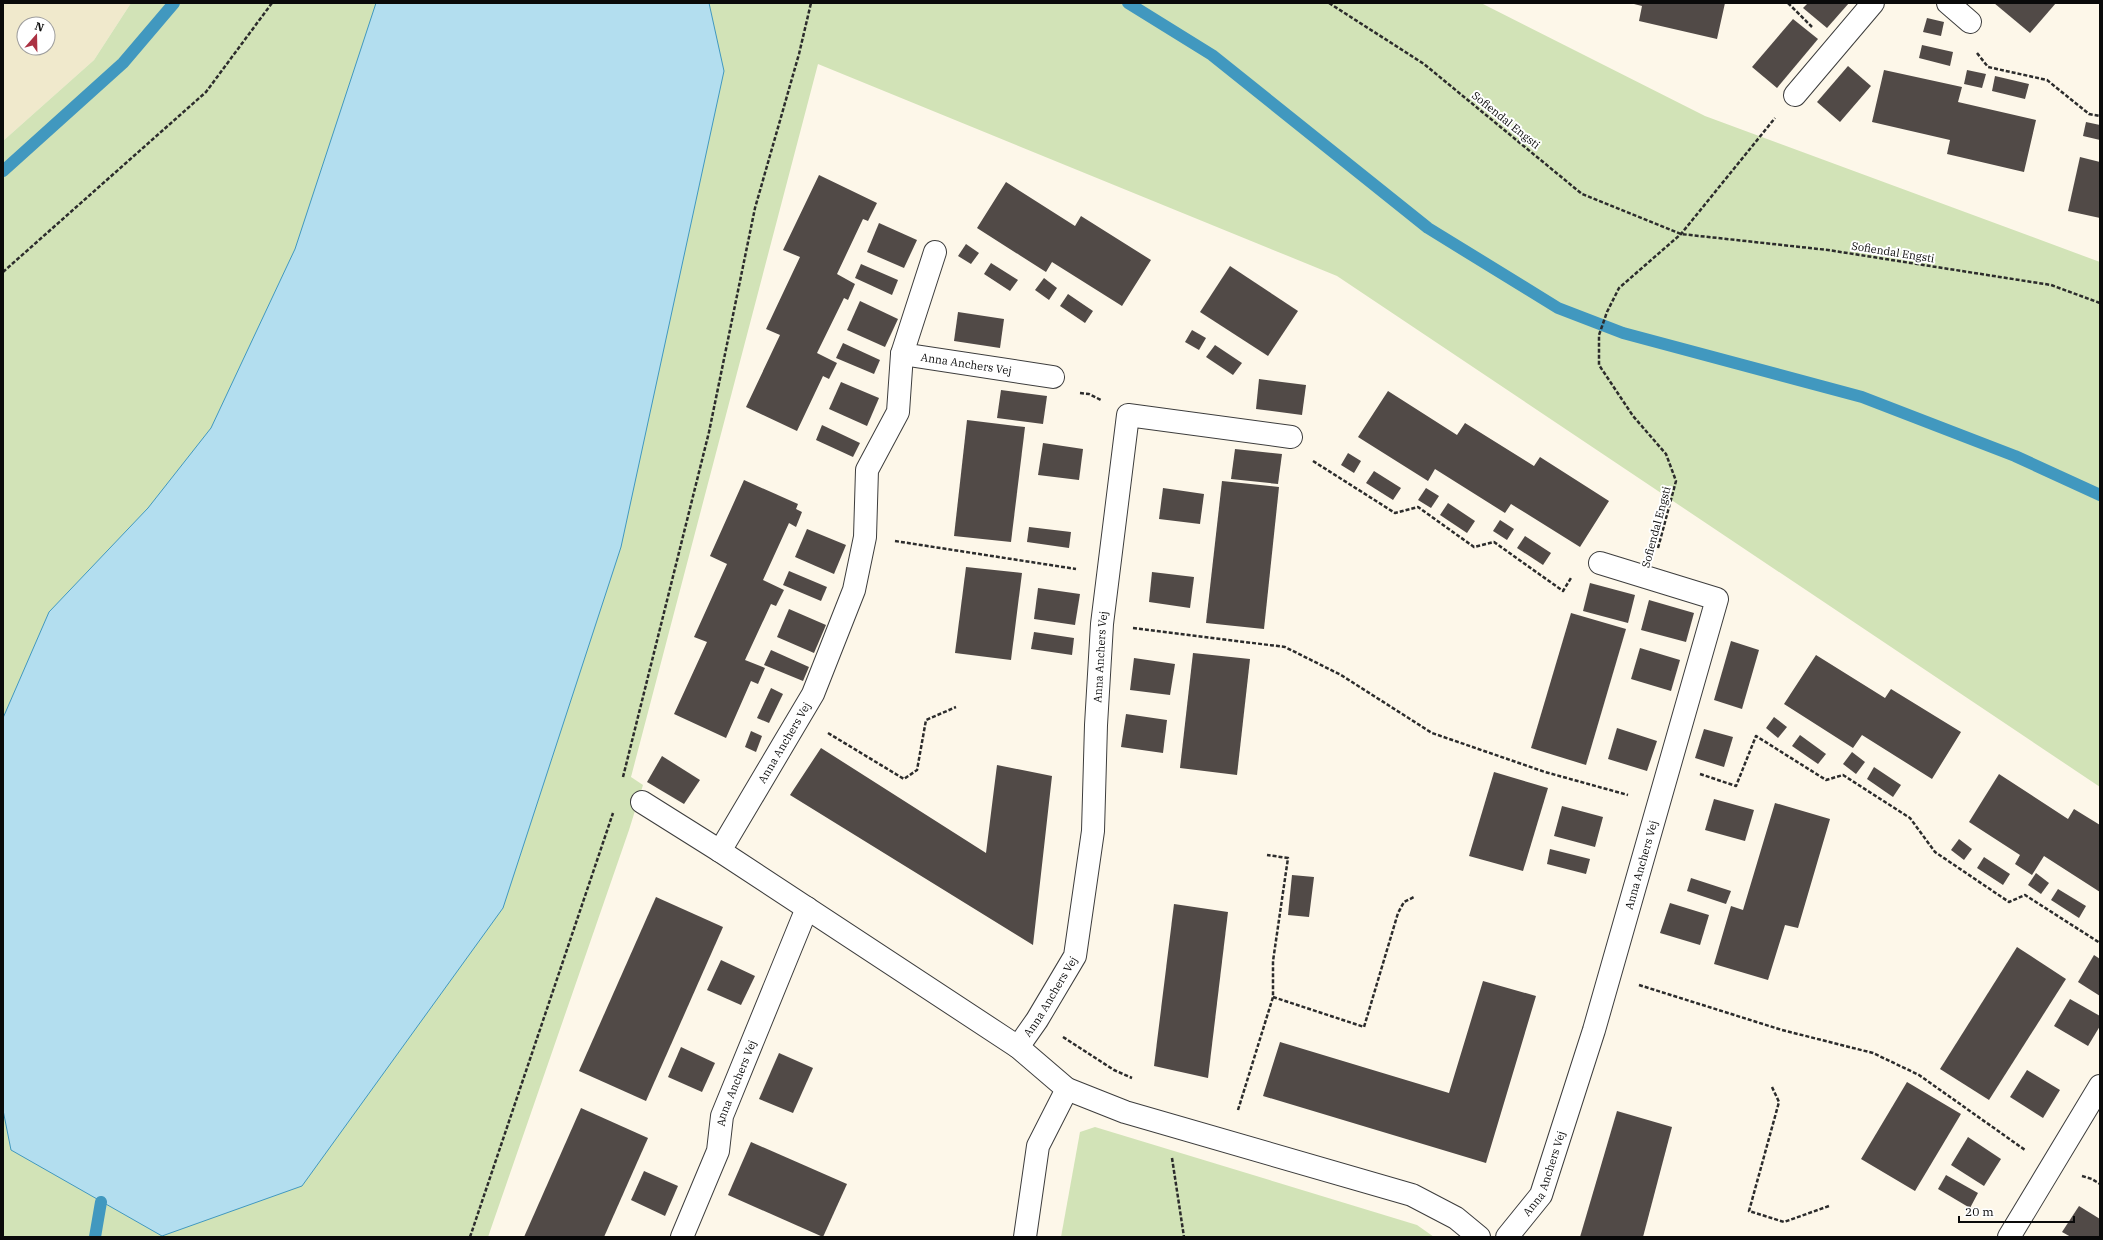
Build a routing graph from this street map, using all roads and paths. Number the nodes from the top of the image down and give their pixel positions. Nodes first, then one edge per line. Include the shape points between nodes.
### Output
1 (272, 3) edge
2 (811, 3) edge
3 (1329, 3) edge
4 (1873, 3) edge
5 (1948, 3) edge
6 (1970, 22) joint
7 (1795, 95) joint
8 (2100, 116) edge
9 (1681, 234) junction
10 (935, 252) dead end
11 (3, 272) edge
12 (2100, 303) edge
13 (902, 354) junction
14 (1053, 377) joint
15 (1128, 415) junction
16 (1291, 437) joint
17 (865, 537) junction
18 (1600, 563) joint
19 (1108, 573) junction
20 (1650, 578) junction
21 (1102, 624) junction
22 (956, 707) dead end
23 (800, 716) junction
24 (1669, 764) junction
25 (621, 784) dead end
26 (642, 802) dead end
27 (1659, 803) junction
28 (615, 806) dead end
29 (720, 851) junction
30 (1267, 855) dead end
31 (1414, 898) dead end
32 (808, 908) junction
33 (2100, 943) edge
34 (1610, 975) junction
35 (1273, 997) junction
36 (1018, 1047) junction
37 (2100, 1086) edge
38 (1772, 1087) dead end
39 (1067, 1089) junction
40 (1238, 1110) dead end
41 (1175, 1127) junction
42 (2050, 1168) junction
43 (2100, 1184) edge
44 (1829, 1206) dead end
45 (470, 1237) edge
46 (682, 1237) edge
47 (1025, 1237) edge
48 (1184, 1237) edge
49 (1479, 1237) edge
50 (1507, 1237) edge
51 (2009, 1237) edge

1 - 11 path via 206,92
2 - 25 path via 755,208 709,432
3 - 9 path, Sofiendal Engsti via 1424,64 1582,194
4 - 7 street
5 - 6 street
6 - 8 path via 1969,43 1988,67 2047,80 2089,114
7 - 9 path
9 - 12 path, Sofiendal Engsti via 1828,250 2051,285
9 - 20 path, Sofiendal Engsti via 1619,288 1599,335 1599,365 1633,416 1666,454 1676,481
10 - 13 street, Anna Anchers Vej
13 - 14 street, Anna Anchers Vej
13 - 17 street, Anna Anchers Vej via 898,412 867,470
14 - 15 path via 1062,390 1090,394
15 - 16 street
15 - 19 street, Anna Anchers Vej
16 - 18 path via 1306,456 1394,513 1418,507 1474,547 1494,542 1563,590 1574,572
17 - 19 path
17 - 23 street, Anna Anchers Vej via 854,590 813,694
18 - 20 street, Anna Anchers Vej
19 - 21 street, Anna Anchers Vej
20 - 24 street, Anna Anchers Vej via 1717,598
21 - 27 path via 1285,647 1341,675 1432,733 1545,772
21 - 36 street, Anna Anchers Vej via 1093,831 1075,956
22 - 23 path via 926,720 917,770 904,779
23 - 29 street, Anna Anchers Vej
24 - 27 street, Anna Anchers Vej
24 - 33 path via 1736,786 1756,736 1826,780 1844,774 1910,818 1935,852 2009,902 2025,895
26 - 29 street, Anna Anchers Vej
27 - 34 street, Anna Anchers Vej
28 - 45 path
29 - 32 street, Anna Anchers Vej
30 - 35 path via 1288,858 1272,961
31 - 35 path via 1404,902 1398,913 1364,1027
32 - 36 street, Anna Anchers Vej
32 - 46 street, Anna Anchers Vej via 722,1116 718,1151
34 - 42 path via 1782,1030 1873,1053 1919,1076
34 - 50 street, Anna Anchers Vej via 1541,1195
35 - 40 path
36 - 39 street, Anna Anchers Vej
37 - 42 street
38 - 44 path via 1779,1102 1748,1211 1784,1222
39 - 41 street, Anna Anchers Vej via 1125,1112
39 - 47 street via 1038,1146
41 - 48 path via 1169,1141
41 - 49 street, Anna Anchers Vej via 1412,1196 1456,1218
42 - 43 path via 2092,1179
42 - 51 street

